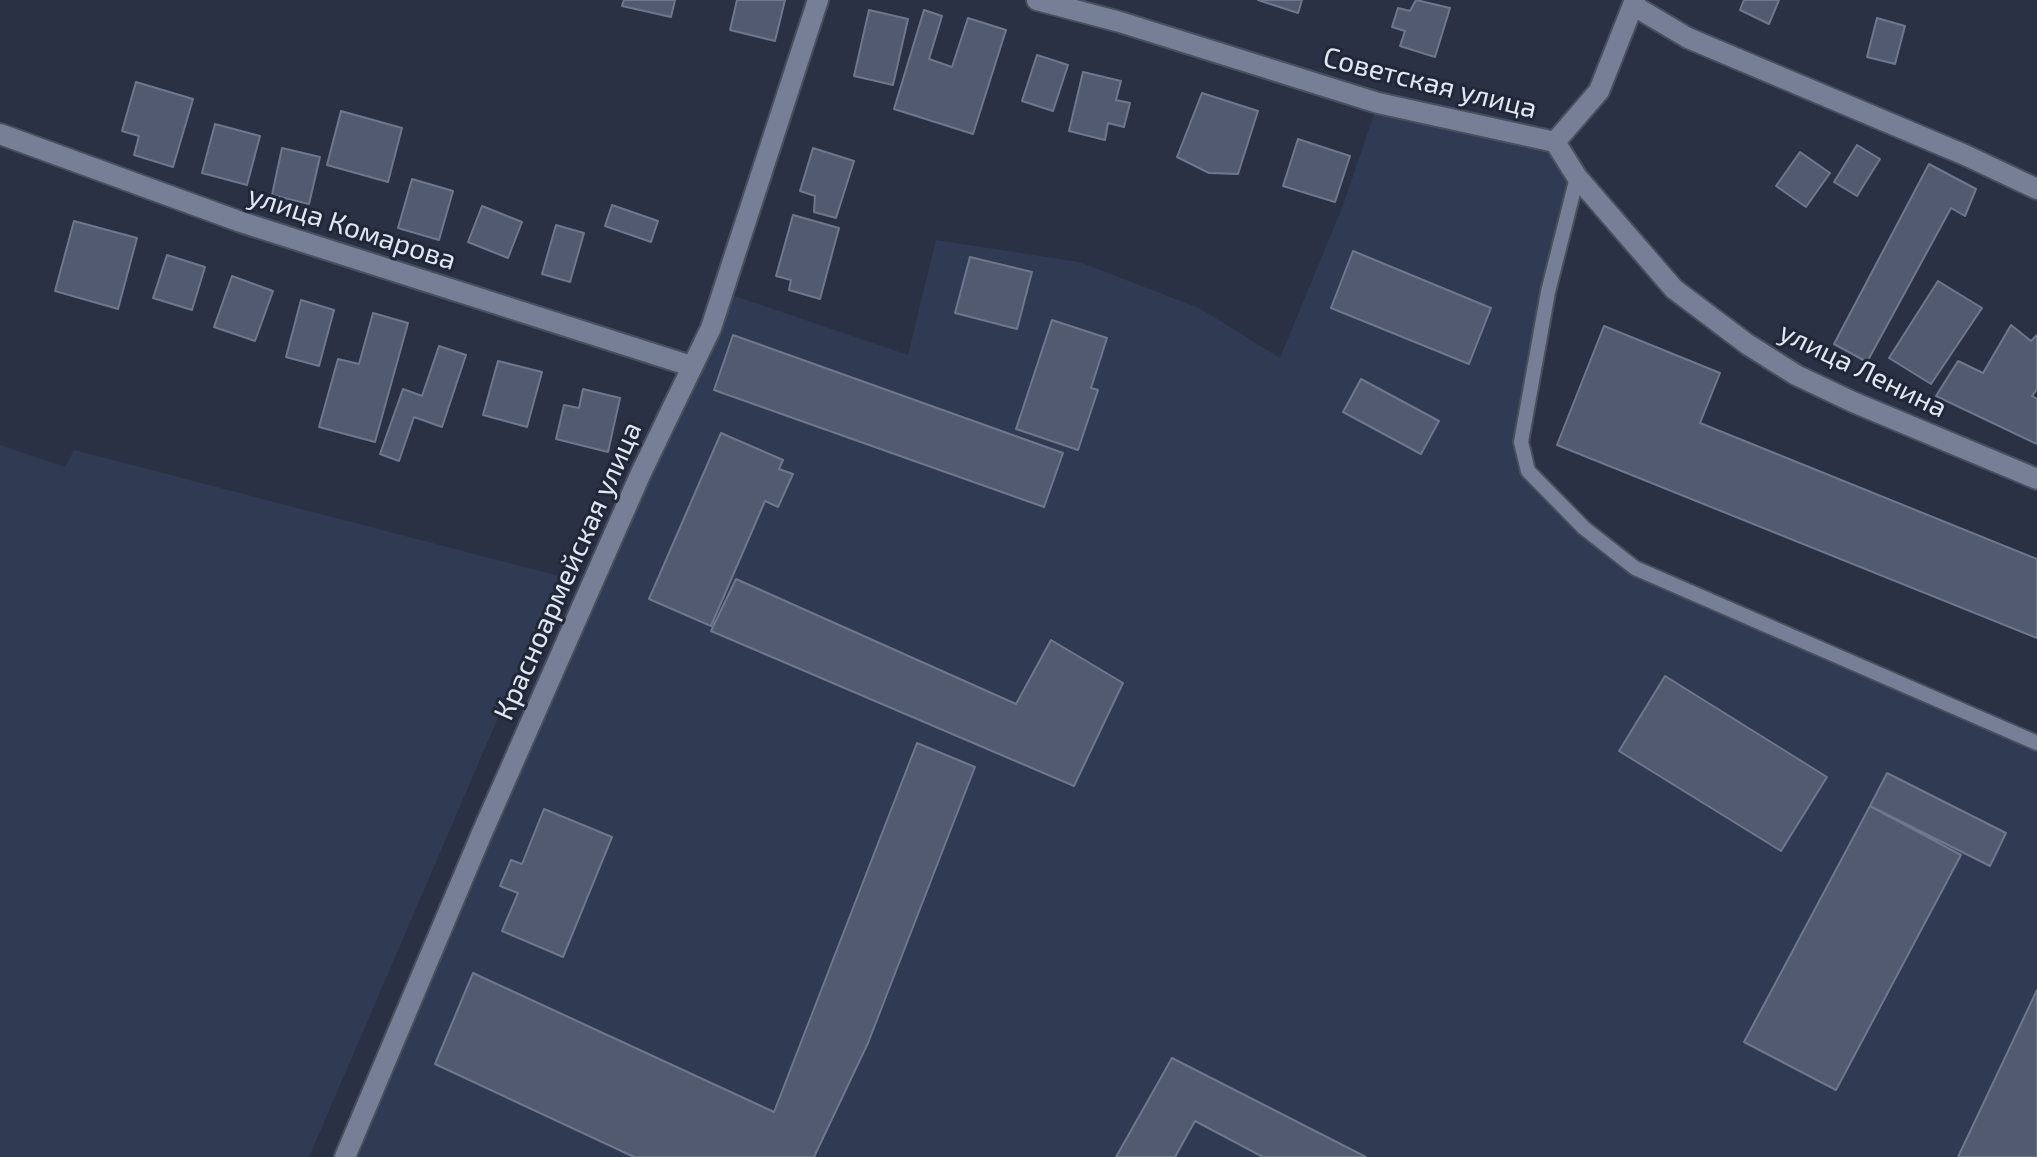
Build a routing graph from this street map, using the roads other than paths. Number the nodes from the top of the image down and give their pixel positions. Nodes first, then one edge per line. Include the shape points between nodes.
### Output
1 (818, 0) edge
2 (1037, 0) edge
3 (1634, 3) edge
4 (0, 134) edge
5 (1555, 142) junction
6 (1577, 177) junction
7 (2037, 189) edge
8 (691, 366) junction
9 (2037, 479) edge
10 (2037, 743) edge
11 (345, 1157) edge

1 - 8 street, Красноармейская улица via 711,328
2 - 5 street, Советская улица via 1391,107
3 - 5 street, Советская улица via 1599,91
3 - 7 street, Советская улица via 1688,38
4 - 8 street, улица Комарова via 241,222
5 - 6 street, улица Ленина
6 - 9 street, улица Ленина via 1674,289 1747,344 1853,402
6 - 10 lane via 1548,292 1521,442 1528,471 1584,528 1635,568
8 - 11 street, Красноармейская улица via 482,833

